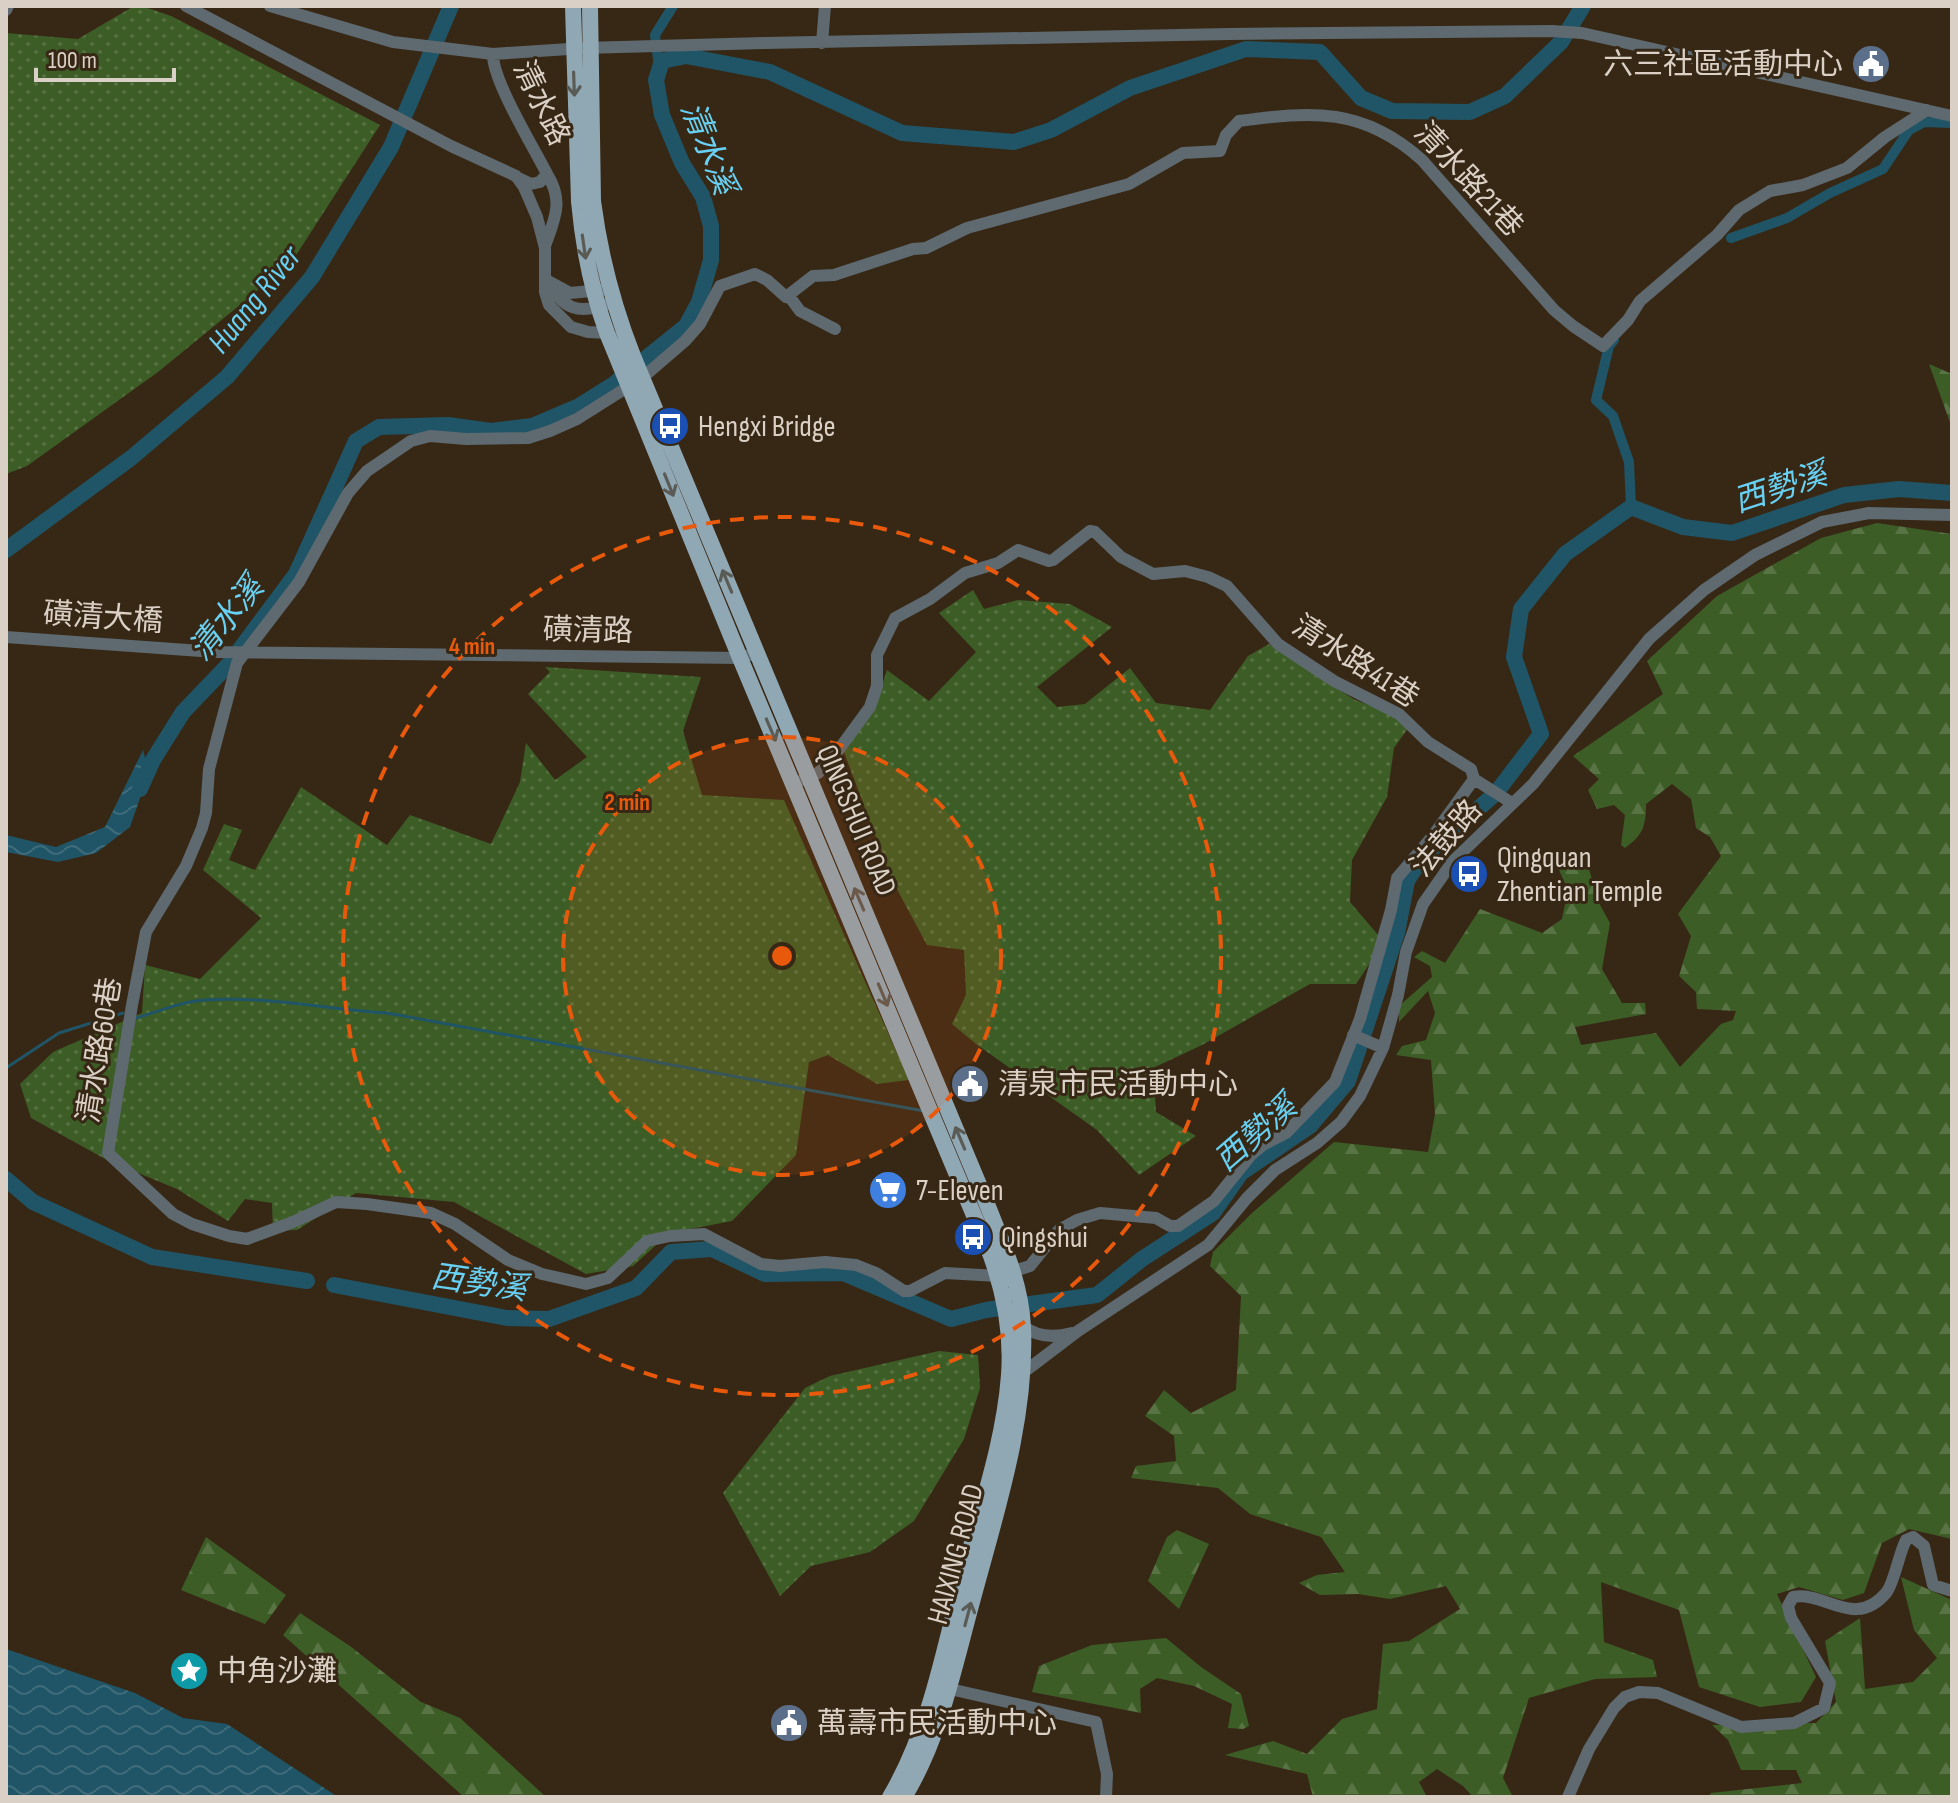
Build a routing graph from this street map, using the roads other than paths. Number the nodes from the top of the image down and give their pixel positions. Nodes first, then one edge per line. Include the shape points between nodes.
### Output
1 (186, 6) edge
2 (270, 6) edge
3 (573, 6) edge
4 (590, 6) edge
5 (825, 6) edge
6 (822, 43) junction
7 (493, 54) junction
8 (1927, 110) junction
9 (1952, 116) edge
10 (547, 174) junction
11 (516, 176) junction
12 (586, 201) junction
13 (545, 248) junction
14 (546, 279) junction
15 (789, 296) junction
16 (603, 298) junction
17 (835, 329) dead end
18 (607, 333) junction
19 (632, 373) junction
20 (1952, 515) edge
21 (6, 637) edge
22 (244, 652) junction
23 (748, 656) junction
24 (1474, 779) junction
25 (801, 780) junction
26 (1512, 803) junction
27 (1353, 1035) junction
28 (1383, 1048) junction
29 (1226, 1185) junction
30 (1247, 1198) junction
31 (1008, 1282) junction
32 (1017, 1321) junction
33 (1078, 1331) junction
34 (1016, 1372) junction
35 (1952, 1591) edge
36 (942, 1687) junction
37 (890, 1797) edge
38 (904, 1797) edge
39 (1106, 1797) edge
40 (1568, 1797) edge

1 - 11 street, 清水路
2 - 7 street via 393,42
3 -> 12 main road, bridge
4 - 12 main road, bridge
5 - 6 street
6 - 7 street
6 - 8 street via 1552,31 1581,33
7 - 10 street, 清水路 via 504,90
8 - 9 street
8 - 15 street, 清水路21巷 via 1847,168 1770,191 1739,210 1640,301 1603,346 1554,310 1403,143 1390,133 1313,113 1239,121 1220,151 1183,153 1129,184 967,228 936,244 834,275 813,276
10 - 11 street, 清水路 via 531,184
10 - 13 street, 清水路 via 558,196
11 - 13 street, 清水路 via 537,217
12 - 16 main road via 583,250
13 - 14 street, 清水路
14 - 16 street via 570,293
14 - 18 street, 清水路 via 549,305 559,317 580,330
15 - 17 street via 800,311
15 - 19 street via 755,274 720,286 685,341
16 - 18 main road, QINGSHUI ROAD
16 - 19 main road, QINGSHUI ROAD
18 - 19 main road, QINGSHUI ROAD
19 - 22 street via 577,419 528,438 430,436 382,459 348,493 299,582
19 - 23 main road, QINGSHUI ROAD
20 - 26 street, 法鼓路 via 1845,516 1755,555 1704,590 1649,639
21 - 22 street, 磺清大橋
22 - 23 street, 磺清路
22 - 31 street, 清水路60巷 via 209,769 202,828 146,932 108,1153 173,1214 247,1239 336,1202 407,1208 455,1224 508,1260 586,1284 608,1278 647,1241 704,1234 761,1264 856,1265 904,1291 945,1273
23 - 25 main road, QINGSHUI ROAD
24 - 25 street, 清水路41巷 via 1471,769 1428,742 1399,714 1278,644 1227,586 1185,571 1153,574 1090,531 1053,560 1018,550 965,573 895,618 877,655 877,686 870,707 829,763
24 - 26 street, 清水路41巷
24 - 27 street via 1397,878
25 - 31 main road, QINGSHUI ROAD via 985,1199
26 - 28 street, 法鼓路 via 1453,861 1423,904
27 - 28 street
27 - 29 street via 1335,1082 1286,1133 1251,1155
28 - 30 street, 法鼓路 via 1341,1122 1275,1170
29 - 30 street
29 - 31 street via 1214,1201 1178,1226 1156,1218 1100,1213 1077,1220 1059,1230 1030,1266
30 - 33 street, 法鼓路 via 1208,1245
31 - 32 main road, QINGSHUI ROAD
32 - 33 street via 1041,1335 1060,1337
32 - 34 main road, HAIXING ROAD
33 - 34 street, 法鼓路 via 1028,1369
34 - 36 main road, HAIXING ROAD
35 - 40 street via 1933,1585 1924,1546 1913,1537 1902,1548 1888,1591 1873,1603 1853,1611 1805,1595 1793,1597 1788,1606 1791,1618 1830,1683 1824,1708 1794,1723 1741,1727 1658,1693 1639,1692 1614,1708
36 - 37 main road, HAIXING ROAD
36 - 38 main road, HAIXING ROAD via 928,1747
36 - 39 street via 1096,1722 1107,1774

